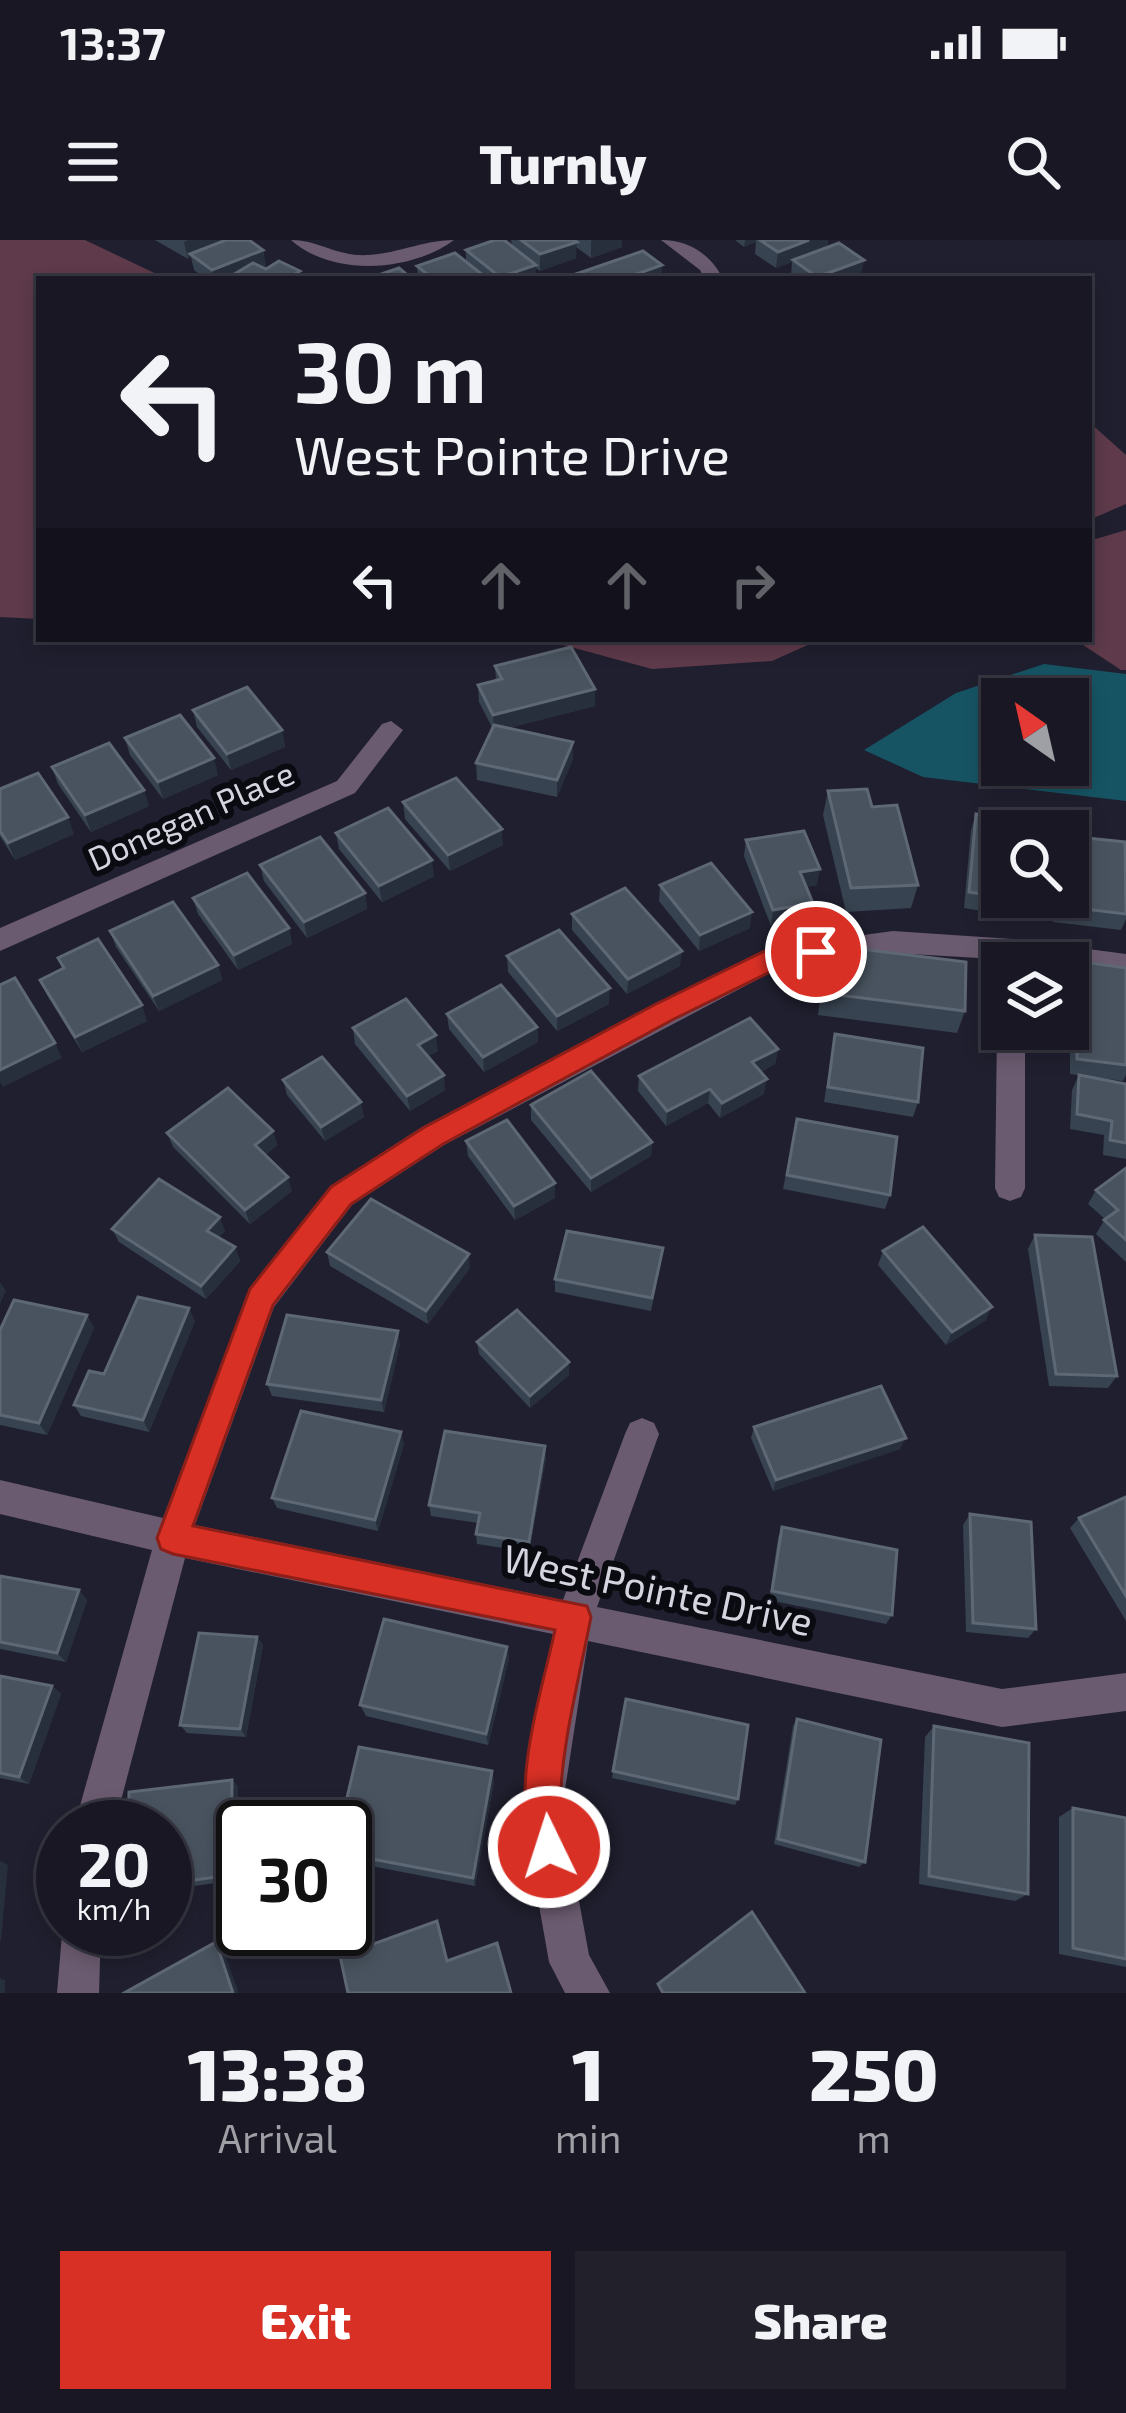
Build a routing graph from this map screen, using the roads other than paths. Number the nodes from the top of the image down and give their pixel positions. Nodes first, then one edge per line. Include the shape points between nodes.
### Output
1 (300, 240) edge
2 (445, 240) edge
3 (670, 240) edge
4 (713, 276) edge
5 (391, 730) dead end
6 (0, 940) edge
7 (981, 953) edge
8 (1089, 962) edge
9 (1126, 965) edge
10 (1011, 1050) edge
11 (1010, 1188) dead end
12 (642, 1434) dead end
13 (0, 1497) edge
14 (173, 1538) junction
15 (575, 1617) junction
16 (1126, 1692) edge
17 (101, 1800) edge
18 (80, 1956) edge
19 (78, 1993) edge
20 (589, 1993) edge

1 - 2 street via 328,258 357,263
3 - 4 street
5 - 6 street, Donegan Place via 346,787
7 - 14 street via 893,942 778,956 433,1136 341,1196 261,1298
8 - 9 street
10 - 11 street
12 - 15 street
13 - 14 street, West Pointe Drive
14 - 15 street, West Pointe Drive
14 - 17 street
15 - 16 street, West Pointe Drive via 1002,1708
15 - 20 street via 542,1809 571,1962
18 - 19 street

